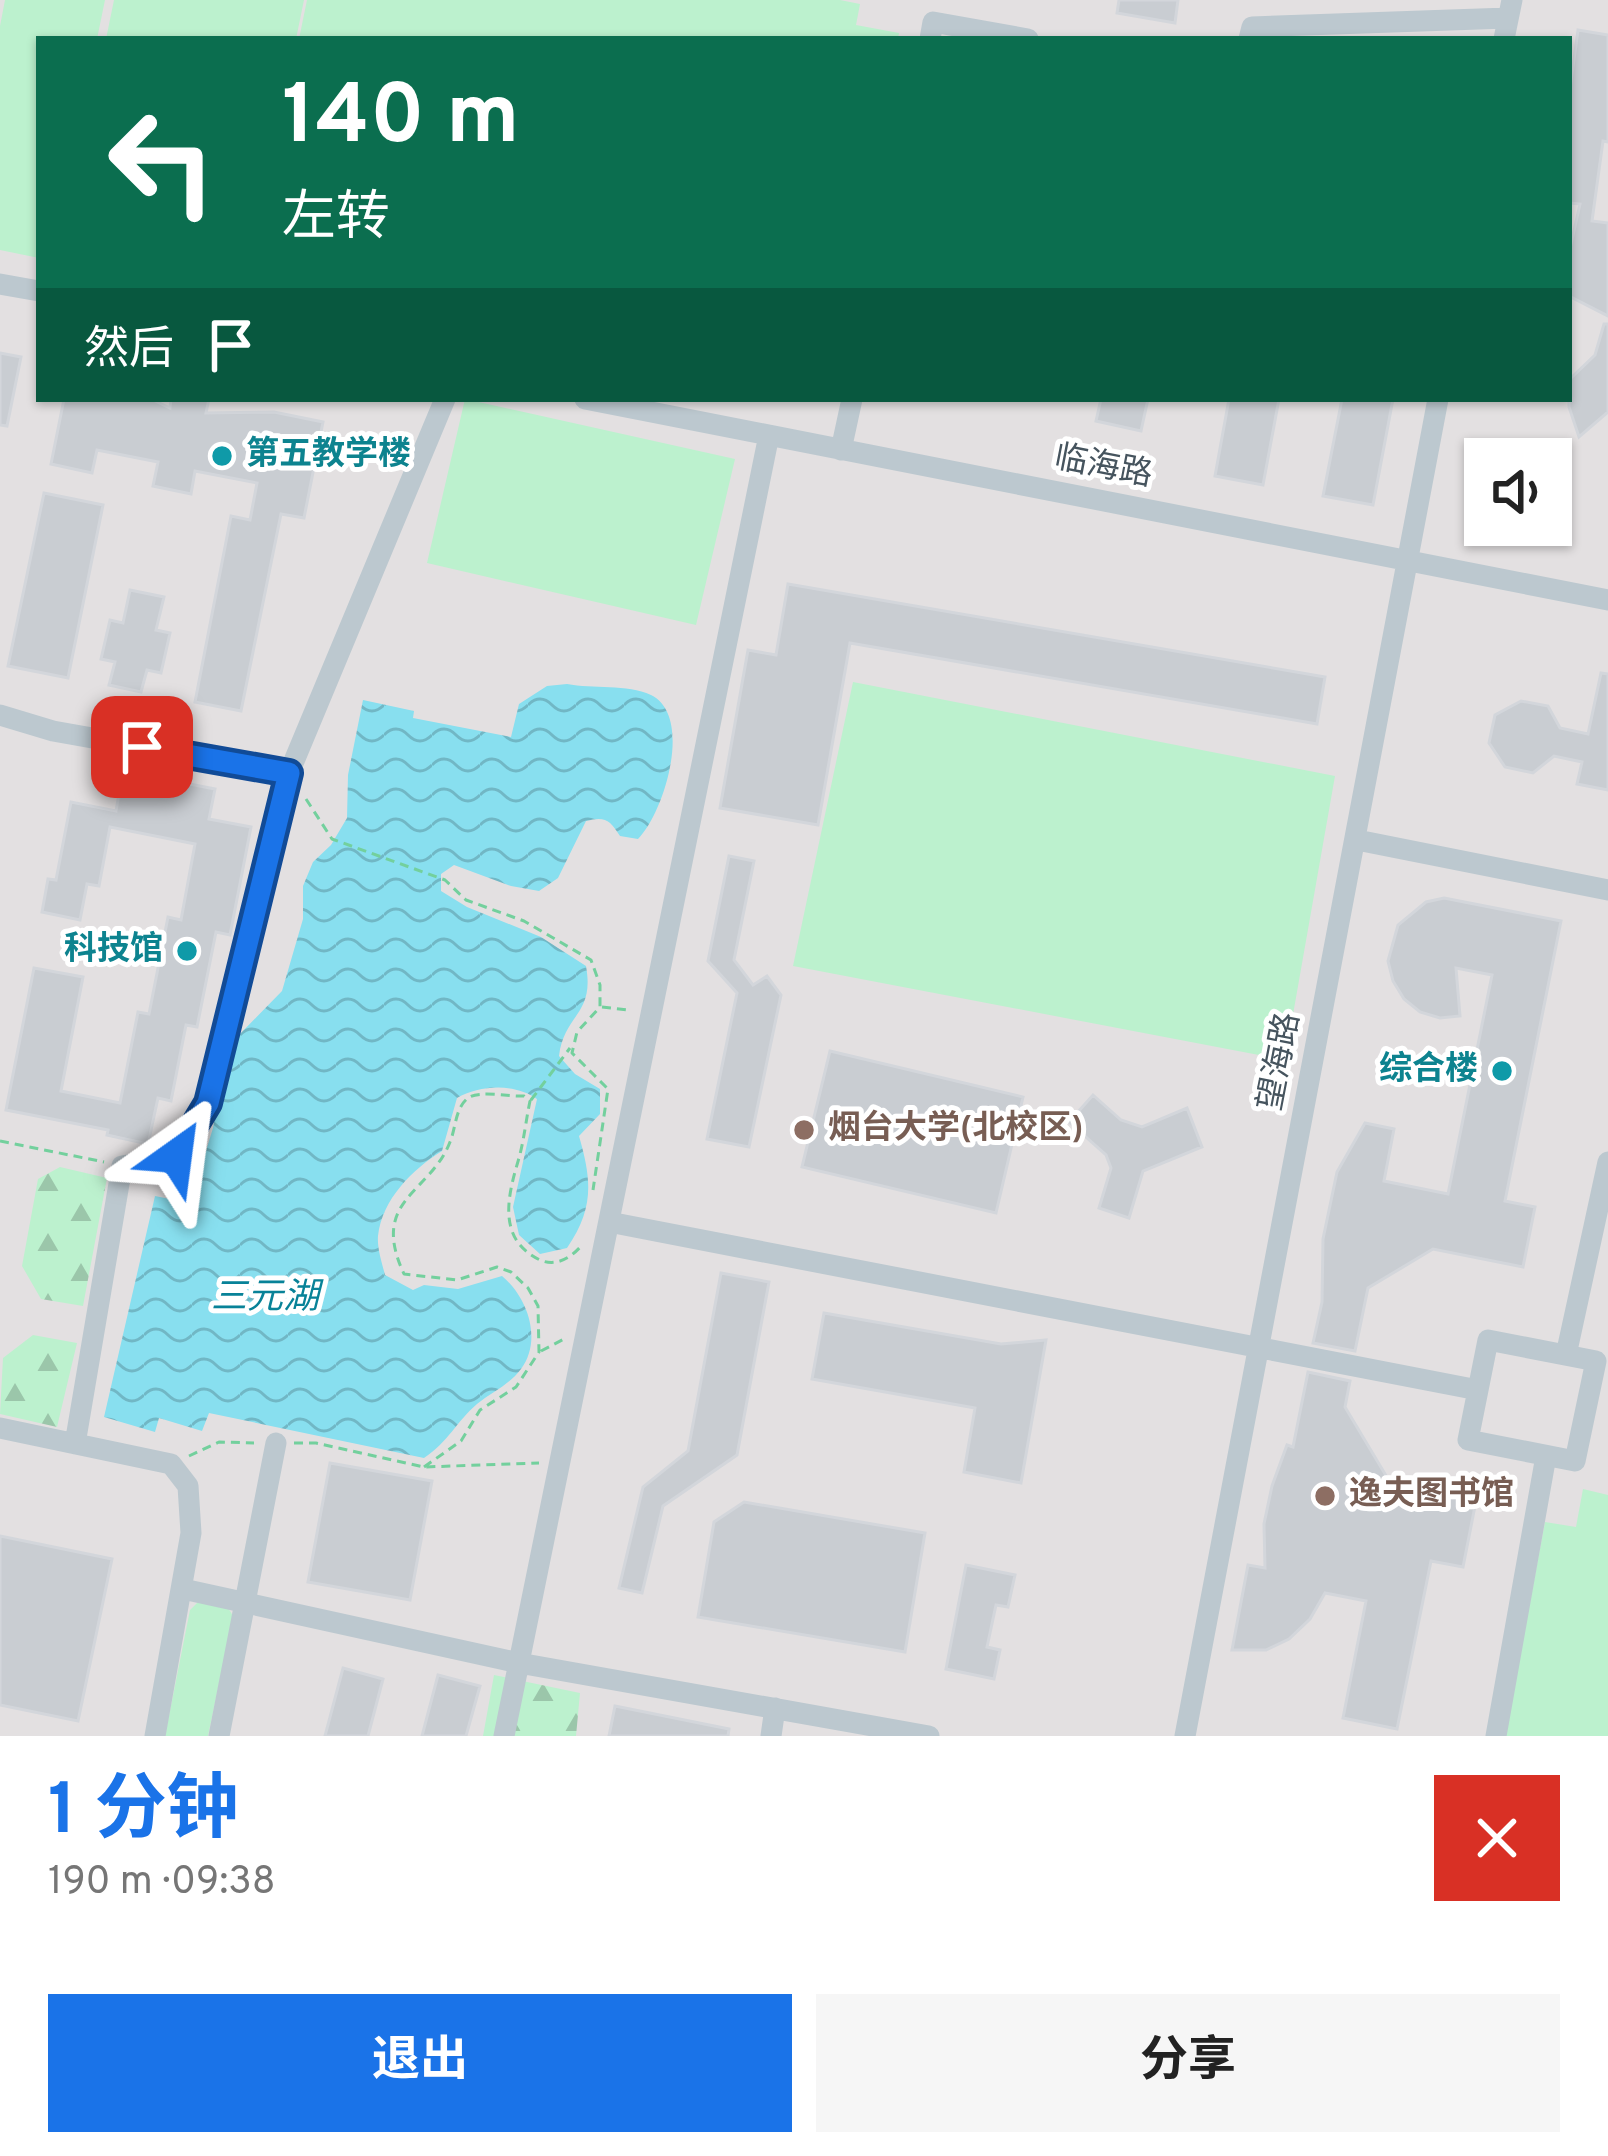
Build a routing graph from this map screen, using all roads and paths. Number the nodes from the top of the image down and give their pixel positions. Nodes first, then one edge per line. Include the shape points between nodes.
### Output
1 (1508, 19) edge
2 (930, 36) edge
3 (1011, 36) edge
4 (1250, 36) edge
5 (0, 284) edge
6 (36, 290) edge
7 (444, 402) edge
8 (600, 402) edge
9 (851, 402) edge
10 (1437, 402) edge
11 (769, 435) junction
12 (841, 449) junction
13 (1410, 562) junction
14 (1608, 600) edge
15 (0, 715) edge
16 (289, 773) junction
17 (1357, 840) junction
18 (1608, 890) edge
19 (600, 1007) junction
20 (652, 1013) junction
21 (572, 1045) junction
22 (530, 1101) junction
23 (0, 1142) edge
24 (1608, 1162) edge
25 (122, 1166) junction
26 (593, 1195) dead end
27 (609, 1222) junction
28 (584, 1242) dead end
29 (1260, 1347) junction
30 (1566, 1355) junction
31 (1478, 1390) junction
32 (1597, 1414) edge
33 (0, 1428) edge
34 (75, 1444) junction
35 (276, 1444) junction
36 (1546, 1456) junction
37 (560, 1463) junction
38 (171, 1464) junction
39 (424, 1467) junction
40 (184, 1589) junction
41 (245, 1603) junction
42 (519, 1663) junction
43 (775, 1708) junction
44 (155, 1736) edge
45 (219, 1736) edge
46 (504, 1736) edge
47 (771, 1736) edge
48 (929, 1736) edge
49 (1185, 1736) edge
50 (1496, 1736) edge

1 - 4 street via 1252,27
2 - 3 street via 933,22
5 - 6 street
7 - 16 street
8 - 11 street, 临海路
9 - 12 street
10 - 13 street, 望海路
11 - 12 street, 临海路
11 - 20 street
12 - 13 street, 临海路
13 - 14 street, 临海路
13 - 17 street, 望海路
15 - 16 street
16 - 19 path via 332,839 445,880 466,900 524,921 591,960
16 - 25 street via 208,1103 176,1156
17 - 18 street
17 - 29 street, 望海路
19 - 20 path
19 - 21 path
20 - 27 street
21 - 22 path
21 - 26 path via 576,1061 608,1089
22 - 28 path via 509,1182 512,1234 550,1263
22 - 39 path via 465,1100 450,1142 398,1214 393,1251 404,1274 457,1280 497,1267 528,1288 538,1306 539,1352 516,1387 480,1410 461,1441
23 - 25 path
24 - 30 street
25 - 34 street
27 - 29 street
27 - 37 street
29 - 31 street
29 - 49 street, 望海路
30 - 31 street via 1488,1340
30 - 32 street via 1596,1361
31 - 36 street via 1468,1440
32 - 36 street via 1575,1461
33 - 34 street
34 - 38 street
35 - 38 path via 219,1442
35 - 39 path via 316,1443
35 - 41 street
36 - 50 street
37 - 39 path
37 - 42 street
38 - 40 street via 188,1486
40 - 41 street
40 - 44 street
41 - 42 street
41 - 45 street
42 - 43 street
42 - 46 street
43 - 47 street
43 - 48 street

